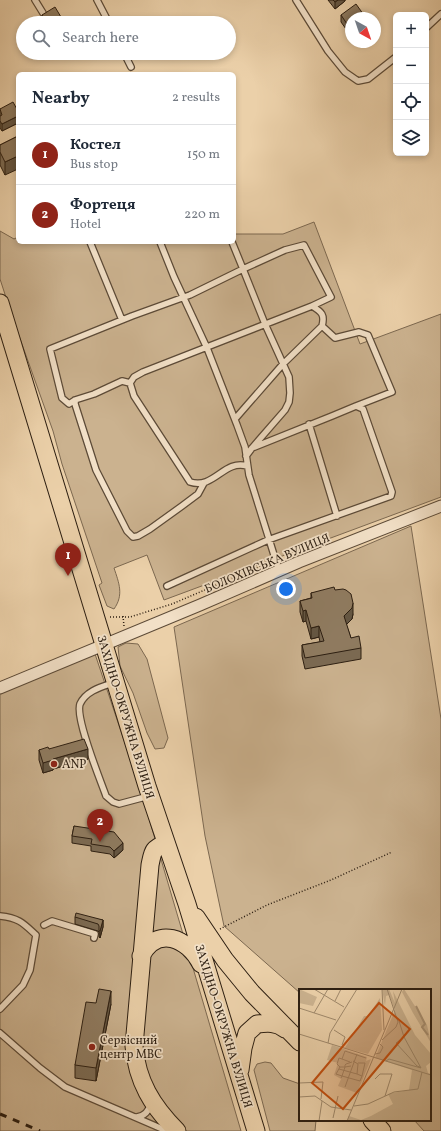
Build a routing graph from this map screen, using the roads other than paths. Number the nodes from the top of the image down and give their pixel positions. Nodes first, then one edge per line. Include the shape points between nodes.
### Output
1 (36, 0) edge
2 (97, 0) edge
3 (296, 0) edge
4 (43, 13) edge
5 (441, 14) edge
6 (105, 16) edge
7 (429, 25) edge
8 (393, 59) edge
9 (128, 60) edge
10 (131, 67) dead end
11 (91, 244) edge
12 (161, 244) edge
13 (233, 244) edge
14 (243, 269) junction
15 (184, 298) junction
16 (0, 303) edge
17 (312, 306) junction
18 (122, 320) junction
19 (265, 324) junction
20 (322, 326) junction
21 (207, 348) junction
22 (282, 364) junction
23 (130, 384) junction
24 (75, 400) junction
25 (356, 406) junction
26 (235, 419) junction
27 (309, 424) junction
28 (252, 448) junction
29 (246, 456) junction
30 (247, 466) junction
31 (204, 483) junction
32 (441, 506) edge
33 (337, 516) junction
34 (268, 540) junction
35 (277, 566) junction
36 (167, 586) dead end
37 (104, 645) junction
38 (116, 683) junction
39 (0, 688) edge
40 (150, 796) junction
41 (166, 843) junction
42 (186, 904) junction
43 (0, 916) edge
44 (44, 925) dead end
45 (94, 938) dead end
46 (141, 956) junction
47 (208, 978) junction
48 (0, 1009) edge
49 (0, 1033) edge
50 (299, 1041) edge
51 (299, 1041) edge
52 (239, 1076) junction
53 (150, 1097) junction
54 (137, 1117) junction
55 (373, 1121) edge
56 (255, 1128) edge
57 (167, 1131) edge
58 (177, 1131) edge
59 (382, 1131) edge

1 - 4 lane
2 - 6 lane
3 - 8 lane via 328,51 345,72 358,80 368,79
5 - 7 lane
9 - 10 lane
11 - 18 lane
12 - 15 lane
13 - 14 lane
14 - 15 lane
14 - 17 lane via 285,250 304,245 331,297
14 - 19 lane
15 - 18 lane
15 - 21 lane
16 - 37 main road, ЗАХІДНО-ОКРУЖНА ВУЛИЦЯ
17 - 19 lane
17 - 20 lane via 322,314
18 - 24 lane via 50,349 62,398 68,404
19 - 21 lane
19 - 22 lane
20 - 22 lane
20 - 25 lane via 335,338 358,332 368,335 392,392
21 - 23 lane via 143,372 134,377
21 - 26 lane
22 - 26 lane
22 - 28 lane via 289,377 289,402
23 - 24 lane via 122,382
23 - 31 lane via 134,396 185,476 190,482
24 - 31 lane via 96,470 127,531 133,537 150,529 198,494
25 - 27 lane
25 - 33 lane via 363,409 392,492 391,496
26 - 29 lane
27 - 28 lane
27 - 33 lane
28 - 29 lane
29 - 30 lane
30 - 31 lane via 231,466
30 - 34 lane
32 - 35 street, БОЛОХІВСЬКА ВУЛИЦЯ
33 - 34 lane
34 - 35 lane
34 - 36 lane
35 - 37 street, БОЛОХІВСЬКА ВУЛИЦЯ
37 - 38 main road, ЗАХІДНО-ОКРУЖНА ВУЛИЦЯ
37 - 39 street, БОЛОХІВСЬКА ВУЛИЦЯ
38 - 40 main road, ЗАХІДНО-ОКРУЖНА ВУЛИЦЯ
38 - 40 lane via 100,687 84,697 80,705 81,721 106,796 119,804
40 - 41 main road, ЗАХІДНО-ОКРУЖНА ВУЛИЦЯ
41 - 42 main road, ЗАХІДНО-ОКРУЖНА ВУЛИЦЯ
41 - 46 main road via 155,847 153,851
42 - 47 main road, ЗАХІДНО-ОКРУЖНА ВУЛИЦЯ
42 - 50 main road via 225,960 252,993
43 - 48 lane via 22,922 36,935 30,970 23,985
44 - 45 lane via 52,921 68,925 95,934
46 - 47 main road via 145,949 158,939 175,939 191,949
46 - 53 main road via 135,1062
47 - 52 main road, ЗАХІДНО-ОКРУЖНА ВУЛИЦЯ
49 - 54 lane via 65,1086
51 - 52 main road via 282,1026 272,1023 256,1024 248,1033 243,1048
52 - 56 main road, ЗАХІДНО-ОКРУЖНА ВУЛИЦЯ
53 - 54 lane via 149,1109
53 - 58 main road
54 - 57 lane
55 - 59 main road

